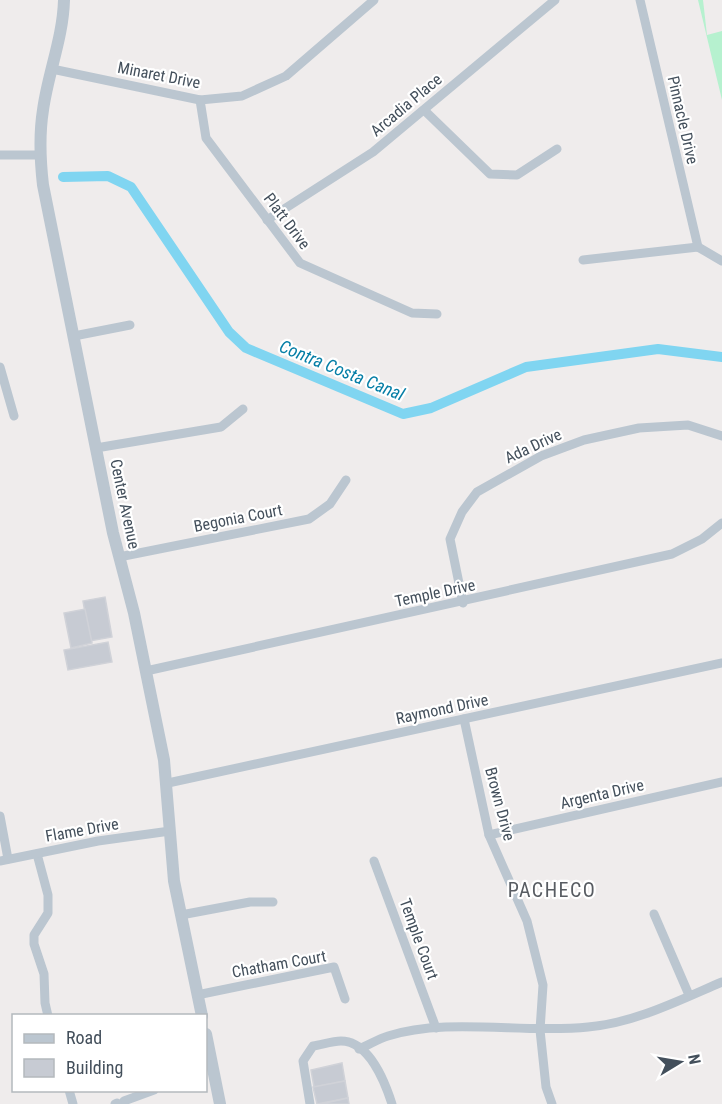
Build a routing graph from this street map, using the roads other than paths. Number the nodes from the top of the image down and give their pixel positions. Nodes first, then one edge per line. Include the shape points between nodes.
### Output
1 (64, 0) edge
2 (374, 0) edge
3 (555, 0) edge
4 (639, 0) edge
5 (52, 69) junction
6 (200, 100) junction
7 (424, 110) junction
8 (557, 149) dead end
9 (0, 155) edge
10 (40, 155) junction
11 (267, 220) junction
12 (698, 247) junction
13 (584, 261) dead end
14 (722, 261) edge
15 (437, 314) dead end
16 (130, 325) dead end
17 (74, 336) junction
18 (0, 367) edge
19 (243, 409) dead end
20 (14, 416) dead end
21 (722, 436) edge
22 (96, 448) junction
23 (346, 480) dead end
24 (722, 523) edge
25 (119, 557) junction
26 (463, 603) junction
27 (722, 663) edge
28 (146, 671) junction
29 (464, 719) junction
30 (722, 782) edge
31 (168, 783) junction
32 (0, 816) edge
33 (170, 831) junction
34 (489, 835) junction
35 (37, 854) junction
36 (4, 860) edge
37 (374, 861) dead end
38 (273, 903) dead end
39 (654, 914) dead end
40 (181, 915) junction
41 (722, 982) edge
42 (197, 995) junction
43 (690, 996) junction
44 (345, 999) dead end
45 (48, 1014) edge
46 (202, 1014) edge
47 (436, 1028) junction
48 (540, 1030) junction
49 (207, 1046) edge
50 (359, 1049) junction
51 (209, 1071) edge
52 (149, 1092) edge
53 (119, 1103) edge
54 (220, 1104) edge
55 (310, 1104) edge
56 (392, 1104) edge
57 (552, 1104) edge

1 - 5 street, Center Avenue
2 - 6 street, Minaret Drive via 286,76 242,96
3 - 7 street, Arcadia Place
4 - 12 street, Pinnacle Drive
5 - 6 street, Minaret Drive
5 - 10 street, Center Avenue via 43,109
6 - 11 street, Platt Drive via 206,138
7 - 8 street via 490,174 517,176
7 - 11 street, Arcadia Place via 373,152
9 - 10 street
10 - 17 street, Center Avenue
11 - 15 street, Platt Drive via 300,263 412,313
12 - 13 street
12 - 14 street
16 - 17 street
17 - 22 street, Center Avenue
18 - 20 street
19 - 22 street via 221,427
21 - 26 street, Ada Drive via 688,425 639,428 584,440 541,456 477,492 462,512 450,539
22 - 25 street, Center Avenue
23 - 25 street, Begonia Court via 330,504 309,519
24 - 26 street, Temple Drive via 702,539 672,554
25 - 28 street, Center Avenue
26 - 28 street, Temple Drive
27 - 29 street, Raymond Drive
28 - 31 street, Center Avenue
29 - 31 street, Raymond Drive
29 - 34 street, Brown Drive
30 - 34 street, Argenta Drive
31 - 33 street, Center Avenue
32 - 36 street
33 - 35 street, Flame Drive
33 - 40 street, Center Avenue
34 - 48 street, Brown Drive via 527,921 543,985
35 - 36 street, Flame Drive
35 - 45 street via 48,896 48,913 34,935 34,944 44,974
37 - 47 street, Temple Court
38 - 40 street via 250,902
39 - 43 street
40 - 42 street, Center Avenue
41 - 43 street
42 - 44 street, Chatham Court via 334,967
42 - 46 street, Center Avenue
43 - 48 street via 648,1013 591,1027
47 - 48 street
47 - 50 street via 388,1036
48 - 57 street, Brown Drive via 546,1087
49 - 51 street
50 - 55 street via 343,1041 313,1046 303,1061
50 - 56 street via 380,1070
51 - 54 street
52 - 53 street

